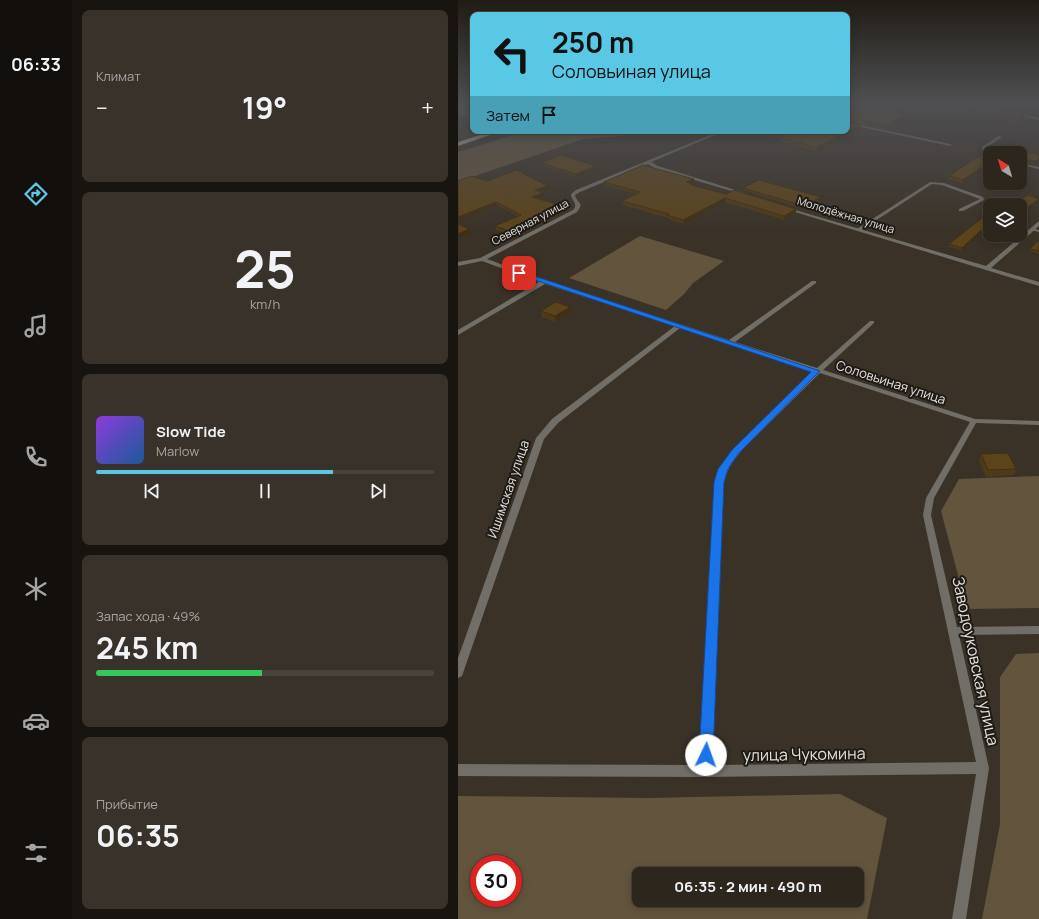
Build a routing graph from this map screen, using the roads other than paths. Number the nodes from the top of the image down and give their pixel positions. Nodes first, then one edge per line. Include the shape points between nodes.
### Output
1 (686, 146) edge
2 (648, 162) junction
3 (1027, 165) edge
4 (1039, 168) edge
5 (746, 195) edge
6 (783, 206) edge
7 (961, 210) dead end
8 (1039, 223) edge
9 (1033, 229) junction
10 (859, 230) junction
11 (1039, 231) edge
12 (482, 259) junction
13 (458, 264) edge
14 (987, 268) junction
15 (544, 282) junction
16 (814, 282) dead end
17 (1039, 284) edge
18 (872, 322) dead end
19 (679, 326) junction
20 (458, 333) edge
21 (730, 342) junction
22 (816, 371) junction
23 (974, 422) junction
24 (1039, 423) edge
25 (1039, 630) edge
26 (953, 631) junction
27 (458, 673) edge
28 (983, 768) junction
29 (458, 770) edge
30 (705, 771) junction
31 (959, 919) edge

1 - 2 street, Северная улица
2 - 5 street via 656,167
2 - 12 street, Северная улица via 573,194 578,203 575,211
3 - 4 street
6 - 10 street, Молодёжная улица
7 - 10 lane via 982,198 943,184 931,183
8 - 9 street
9 - 11 lane
9 - 14 street
10 - 14 street, Молодёжная улица
12 - 13 street, Северная улица
12 - 15 street, Соловьиная улица
14 - 17 street, Молодёжная улица
15 - 19 street, Соловьиная улица
15 - 20 street
16 - 21 street
18 - 22 street
19 - 21 street, Соловьиная улица
19 - 27 street, Ишимская улица via 555,421 540,438
21 - 22 street, Соловьиная улица
22 - 23 street, Соловьиная улица
22 - 30 street via 735,452 723,469 719,482
23 - 24 street, Соловьиная улица
23 - 26 street, Заводоуковская улица via 930,498 927,515
25 - 26 street
26 - 28 street, Заводоуковская улица
28 - 30 street, улица Чукомина
28 - 31 street, Заводоуковская улица
29 - 30 street, улица Чукомина

